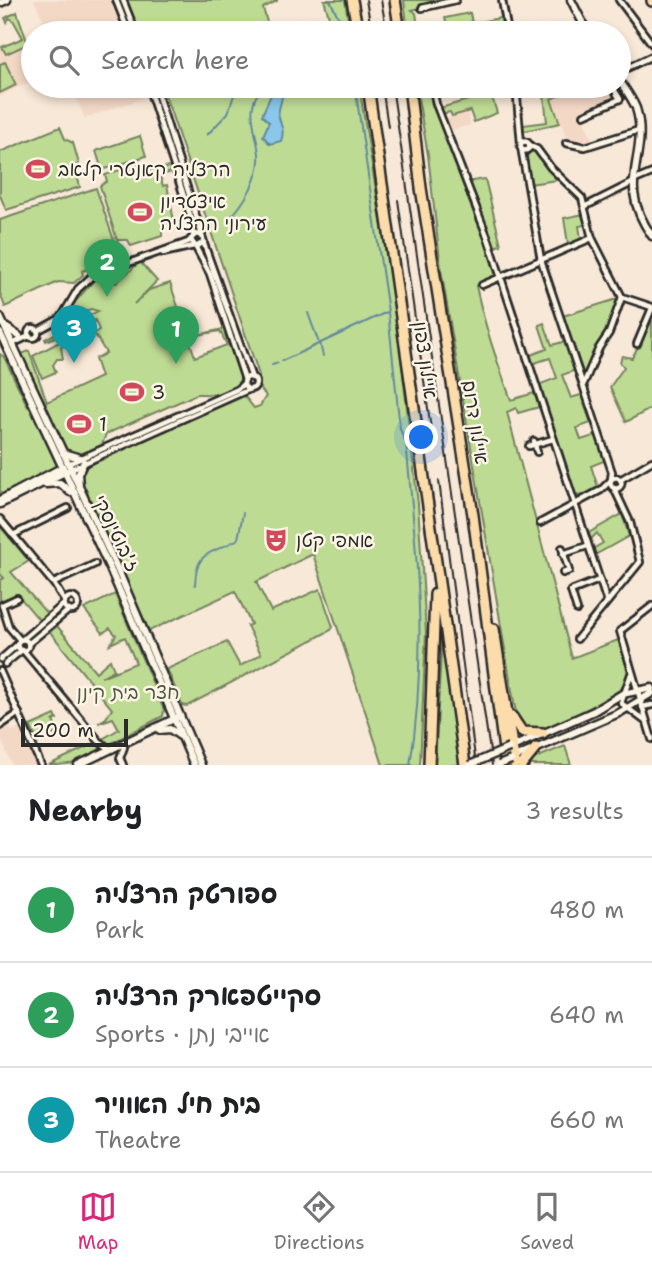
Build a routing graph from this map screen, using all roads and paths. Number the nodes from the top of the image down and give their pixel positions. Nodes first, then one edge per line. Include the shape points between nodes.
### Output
1 (7, 0) edge
2 (116, 0) edge
3 (124, 0) edge
4 (352, 0) edge
5 (395, 0) edge
6 (456, 0) edge
7 (502, 0) edge
8 (571, 0) edge
9 (619, 0) edge
10 (442, 1) edge
11 (0, 3) edge
12 (422, 8) dead end
13 (125, 21) edge
14 (132, 21) edge
15 (356, 21) edge
16 (398, 21) edge
17 (506, 21) edge
18 (582, 21) edge
19 (652, 44) edge
20 (652, 56) edge
21 (631, 66) edge
22 (152, 98) edge
23 (159, 98) edge
24 (370, 98) edge
25 (410, 98) edge
26 (435, 98) edge
27 (518, 98) edge
28 (619, 98) edge
29 (630, 98) edge
30 (584, 115) dead end
31 (639, 131) junction
32 (566, 143) dead end
33 (525, 146) junction
34 (652, 173) edge
35 (633, 183) junction
36 (586, 206) junction
37 (202, 236) junction
38 (652, 236) edge
39 (192, 238) junction
40 (592, 238) junction
41 (204, 244) junction
42 (195, 247) junction
43 (156, 253) junction
44 (541, 260) junction
45 (499, 279) junction
46 (482, 285) dead end
47 (622, 297) junction
48 (652, 308) edge
49 (2, 321) edge
50 (0, 333) edge
51 (29, 334) junction
52 (19, 336) junction
53 (637, 344) dead end
54 (4, 346) edge
55 (253, 378) junction
56 (245, 381) junction
57 (583, 384) junction
58 (250, 389) junction
59 (553, 439) junction
60 (537, 452) dead end
61 (63, 453) junction
62 (82, 460) junction
63 (652, 461) edge
64 (66, 469) junction
65 (424, 470) junction
66 (615, 483) junction
67 (41, 485) junction
68 (80, 502) junction
69 (2, 504) edge
70 (575, 504) junction
71 (68, 508) dead end
72 (473, 515) junction
73 (1, 520) edge
74 (540, 523) dead end
75 (13, 535) junction
76 (587, 547) junction
77 (94, 564) dead end
78 (563, 573) dead end
79 (599, 580) junction
80 (54, 584) junction
81 (58, 589) junction
82 (72, 597) junction
83 (17, 598) dead end
84 (607, 602) junction
85 (64, 603) junction
86 (1, 605) edge
87 (652, 606) edge
88 (69, 610) junction
89 (577, 610) dead end
90 (577, 639) dead end
91 (20, 641) junction
92 (25, 648) junction
93 (2, 660) edge
94 (0, 671) edge
95 (631, 672) junction
96 (652, 688) edge
97 (636, 691) junction
98 (652, 693) edge
99 (622, 694) junction
100 (167, 698) junction
101 (507, 699) junction
102 (639, 699) junction
103 (652, 705) edge
104 (642, 707) junction
105 (626, 708) junction
106 (19, 712) junction
107 (177, 719) junction
108 (23, 721) junction
109 (648, 724) junction
110 (1, 726) edge
111 (161, 727) junction
112 (543, 733) junction
113 (652, 740) edge
114 (99, 741) junction
115 (184, 741) junction
116 (124, 747) junction
117 (511, 747) junction
118 (536, 748) joint
119 (111, 751) junction
120 (98, 755) junction
121 (120, 758) junction
122 (514, 763) edge
123 (43, 765) edge
124 (80, 765) edge
125 (123, 765) edge
126 (194, 765) edge
127 (201, 765) edge
128 (427, 765) edge
129 (468, 765) edge
130 (499, 765) edge

1 - 11 main road
2 - 13 street
3 - 14 street
4 - 15 highway
5 - 16 highway
6 - 10 street
7 - 17 street
8 - 18 main road
9 - 19 street
10 - 12 street
20 - 21 street
22 - 39 street via 190,215
23 - 37 street
24 - 65 highway, איילון צפון
25 - 72 highway, איילון דרום
26 - 45 street
27 - 33 street
28 - 30 street
29 - 31 main road
31 - 32 street via 585,147
31 - 35 main road
33 - 36 street via 537,149
33 - 44 street
34 - 35 street
35 - 36 street
35 - 38 main road via 636,206
36 - 40 street
37 - 39 street
37 - 41 street
39 - 42 street
39 - 43 street
40 - 44 street
40 - 47 street
41 - 42 street
41 - 55 street
42 - 43 street
42 - 56 street via 210,274
43 - 51 street via 92,276 61,317 37,331 32,328
44 - 45 street
44 - 57 street
45 - 46 street
45 - 59 street
47 - 48 street
47 - 57 street
48 - 53 street
49 - 52 main road
49 - 54 main road, ז'בוטינסקי
50 - 54 main road, ז'בוטינסקי
51 - 52 street
51 - 54 street
52 - 54 street
54 - 61 main road, ז'בוטינסקי
54 - 64 main road, ז'בוטינסקי
55 - 56 street
55 - 58 street via 256,384
56 - 58 street
56 - 62 street via 238,390
57 - 66 street
58 - 62 street
59 - 60 street via 533,444
59 - 70 street
61 - 62 main road
61 - 64 main road, ז'בוטינסקי
62 - 64 street
62 - 68 main road via 77,480
63 - 66 street
64 - 67 main road
64 - 68 main road, ז'בוטינסקי
64 - 69 main road
65 - 128 highway via 437,614
65 - 129 highway, איילון צפון
66 - 70 street
66 - 84 street via 640,562
67 - 68 main road via 63,484
67 - 69 main road
68 - 100 main road, ז'בוטינסקי
68 - 107 main road, ז'בוטינסקי via 117,568
70 - 74 street
70 - 76 street
71 - 75 street
72 - 101 highway
72 - 122 highway, איילון דרום
73 - 75 street
75 - 80 street
76 - 78 street via 563,551 569,571
76 - 79 street
77 - 80 street
79 - 84 street
79 - 89 street via 571,591
80 - 81 street
81 - 82 street
81 - 85 street
82 - 85 street
82 - 88 street via 78,605
83 - 86 street
84 - 90 street
85 - 88 street
85 - 91 street
86 - 91 street
87 - 95 street via 620,631
88 - 92 street
91 - 92 street
91 - 92 street
91 - 93 street
92 - 93 street
92 - 114 street
93 - 94 street
94 - 106 street
95 - 97 street
95 - 99 street
96 - 97 main road
97 - 99 main road
97 - 102 street
98 - 102 main road
99 - 105 street
99 - 112 main road
100 - 107 main road, ז'בוטינסקי
100 - 111 main road via 168,713
101 - 112 highway via 519,730
101 - 117 highway
102 - 104 street
102 - 105 main road
103 - 104 street
104 - 109 street
105 - 109 street
105 - 118 main road
106 - 108 street
106 - 110 street
107 - 111 main road
107 - 115 main road, ז'בוטינסקי
107 - 127 main road, ז'בוטינסקי
108 - 110 street
108 - 123 street
109 - 113 street
111 - 115 main road via 175,731
111 - 116 main road
111 - 119 main road
112 - 117 main road
114 - 119 street
114 - 120 street
115 - 126 main road, ז'בוטינסקי
116 - 119 main road
116 - 121 street
117 - 122 highway
117 - 129 main road, bridge
118 - 122 highway
119 - 120 main road
119 - 121 street
119 - 124 main road
120 - 124 main road
121 - 125 street
122 - 130 main road, bridge

